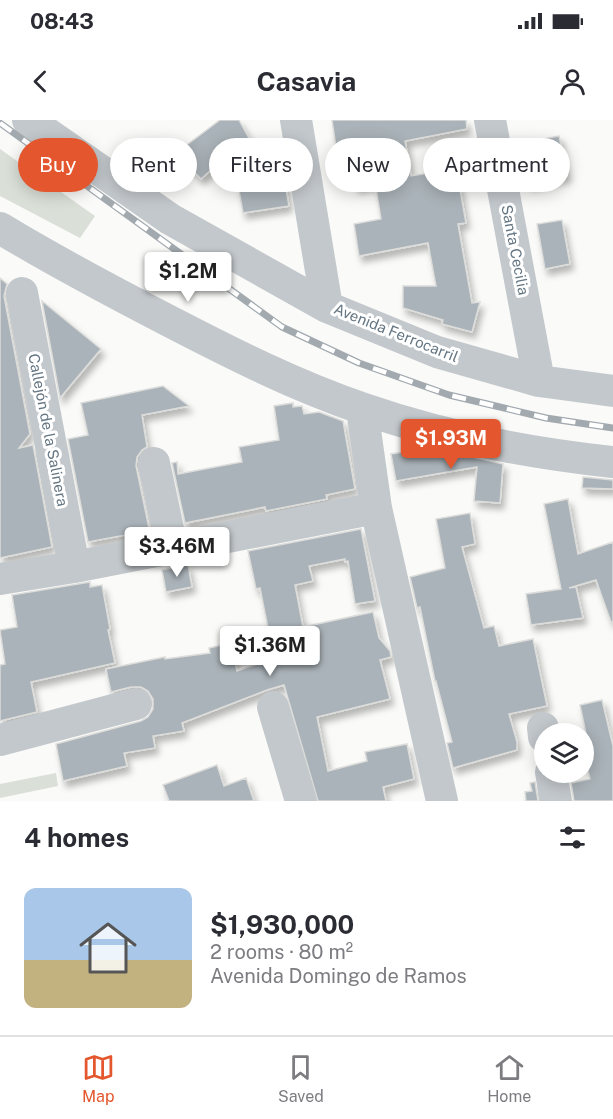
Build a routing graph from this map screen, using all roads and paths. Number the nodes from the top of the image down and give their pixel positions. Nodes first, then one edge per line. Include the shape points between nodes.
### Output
1 (28, 120) edge
2 (296, 120) edge
3 (490, 120) edge
4 (0, 228) edge
5 (22, 293) dead end
6 (327, 307) junction
7 (539, 381) junction
8 (613, 391) edge
9 (362, 409) junction
10 (613, 462) edge
11 (154, 463) dead end
12 (376, 508) junction
13 (172, 548) junction
14 (74, 567) junction
15 (0, 579) edge
16 (136, 704) dead end
17 (273, 707) dead end
18 (0, 740) edge
19 (553, 783) edge
20 (301, 801) edge
21 (442, 801) edge
22 (556, 801) edge

1 - 6 street via 170,219
2 - 6 street, Avenida Ferrocarril
3 - 7 street, Santa Cecilia
4 - 9 street via 77,273 283,379
5 - 14 street, Callejón de la Salinera
6 - 7 street, Avenida Ferrocarril via 437,352
7 - 8 street, Avenida Ferrocarril
9 - 10 street via 441,432 562,457
9 - 12 street
11 - 13 street
12 - 13 street
12 - 21 street
13 - 14 street
14 - 15 street
16 - 18 street
17 - 20 street
19 - 22 street

